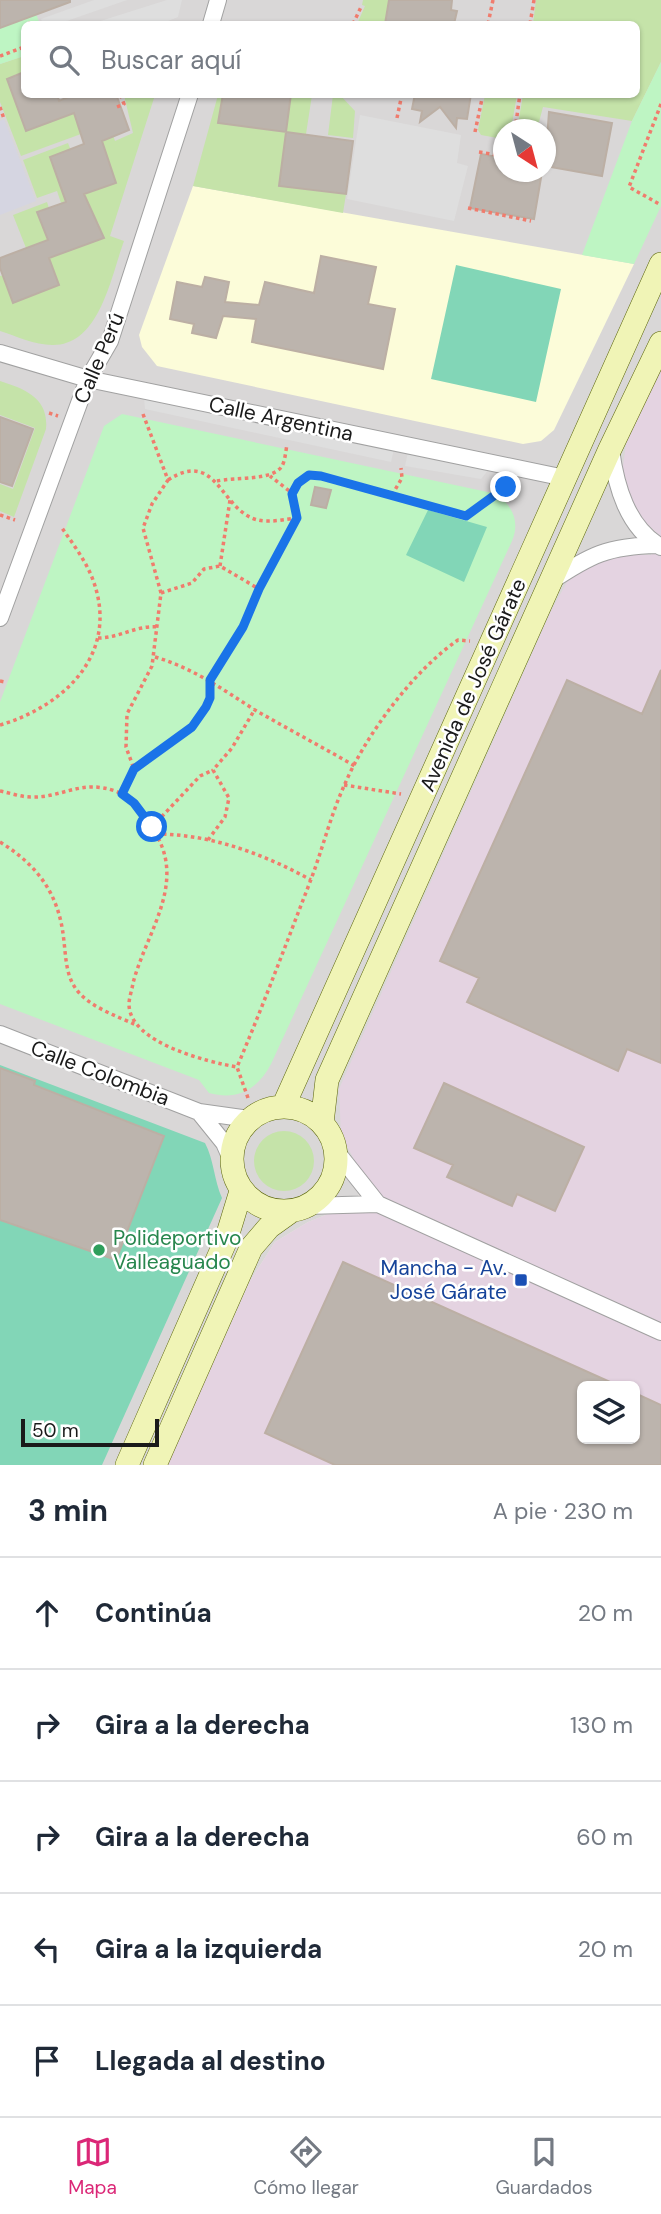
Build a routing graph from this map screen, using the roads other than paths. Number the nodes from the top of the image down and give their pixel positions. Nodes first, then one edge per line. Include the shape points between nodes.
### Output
1 (218, 0) edge
2 (212, 21) edge
3 (189, 98) edge
4 (661, 264) edge
5 (661, 343) edge
6 (0, 353) edge
7 (89, 379) junction
8 (610, 449) junction
9 (565, 478) junction
10 (659, 546) edge
11 (550, 582) junction
12 (0, 618) edge
13 (0, 1034) edge
14 (283, 1107) junction
15 (248, 1109) junction
16 (199, 1112) junction
17 (322, 1123) junction
18 (336, 1151) junction
19 (231, 1159) junction
20 (241, 1191) junction
21 (378, 1204) junction
22 (298, 1209) junction
23 (661, 1332) edge
24 (127, 1465) edge
25 (155, 1465) edge

1 - 2 street
3 - 7 street, Calle Perú via 110,341
4 - 9 main road, Avenida de José Gárate
5 - 8 main road, Avenida de José Gárate
6 - 7 street, Calle Argentina
7 - 9 street, Calle Argentina
7 - 12 street, Calle Perú
8 - 10 street via 628,512
8 - 11 main road, Avenida de José Gárate
9 - 14 main road, Avenida de José Gárate
10 - 11 street via 604,550
11 - 17 main road, Avenida de José Gárate via 327,1080
13 - 16 street, Calle Colombia
14 - 15 main road
14 - 17 main road via 304,1111
15 - 16 street, Calle Colombia
15 - 19 main road
16 - 19 street, Calle Colombia
17 - 18 main road
18 - 21 street
18 - 22 main road via 331,1183 321,1197
19 - 20 main road
20 - 22 main road via 263,1207
20 - 24 main road via 226,1240
21 - 22 street
21 - 23 street
22 - 25 main road via 269,1227 251,1248

